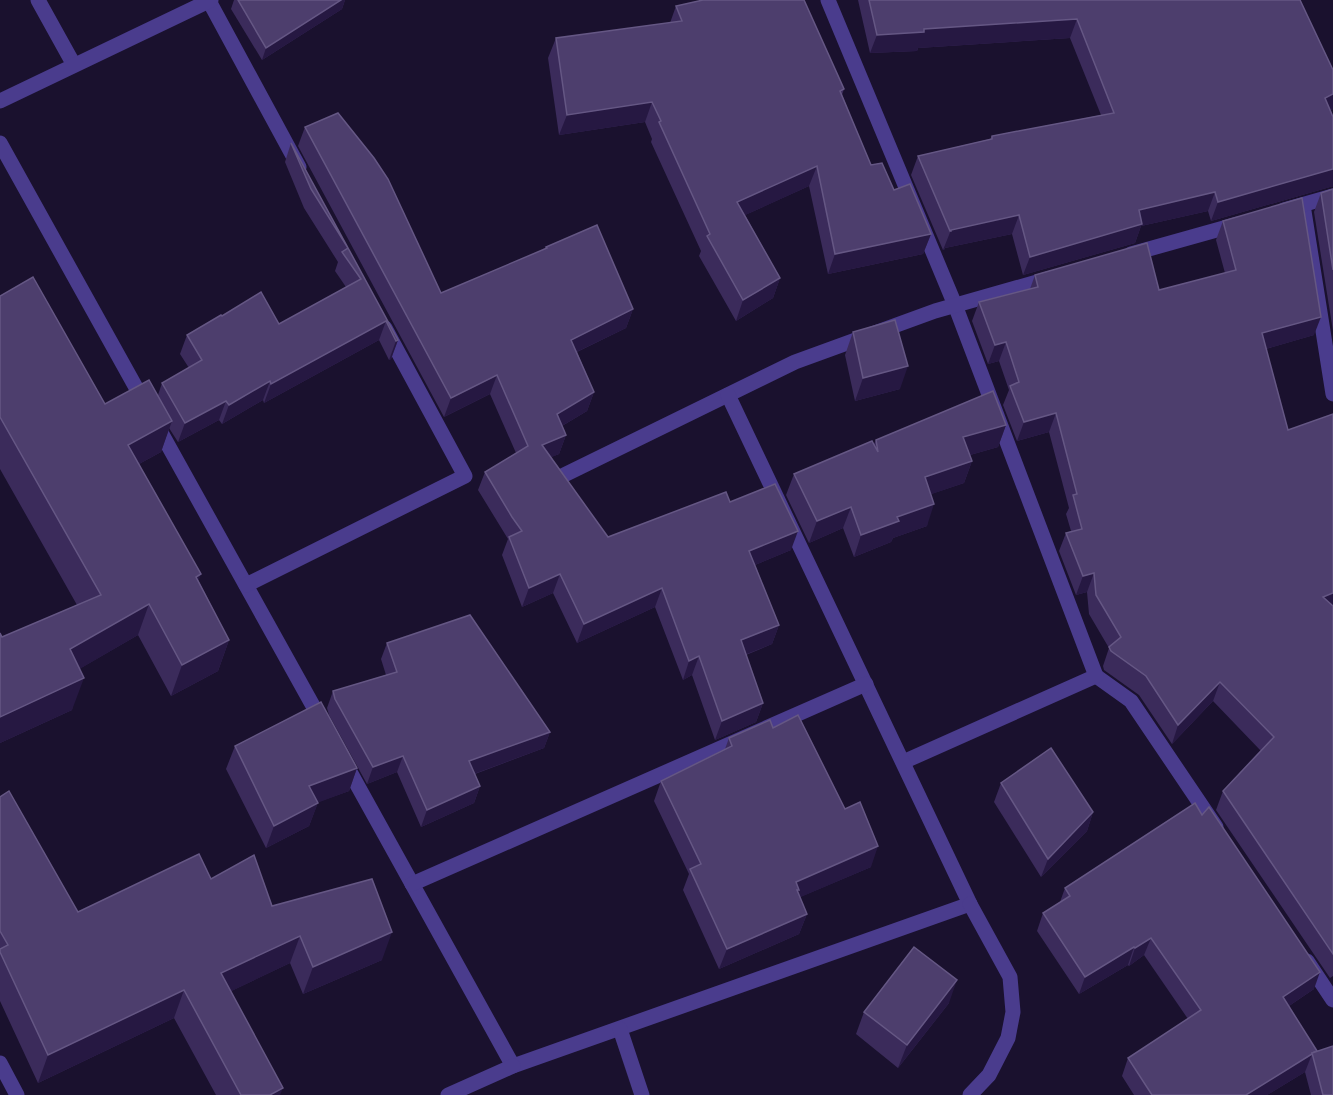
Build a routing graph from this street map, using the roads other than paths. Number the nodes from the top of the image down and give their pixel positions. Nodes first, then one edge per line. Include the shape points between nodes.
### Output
1 (38, 0) edge
2 (210, 0) edge
3 (828, 0) edge
4 (74, 65) junction
5 (0, 101) edge
6 (0, 143) edge
7 (306, 180) edge
8 (1333, 196) edge
9 (1303, 205) junction
10 (1270, 214) edge
11 (1247, 221) edge
12 (1112, 260) edge
13 (1067, 273) edge
14 (955, 305) junction
15 (380, 317) edge
16 (1333, 394) edge
17 (728, 395) junction
18 (560, 477) edge
19 (246, 585) junction
20 (1096, 676) junction
21 (866, 684) junction
22 (327, 730) edge
23 (338, 750) edge
24 (903, 762) junction
25 (1222, 836) edge
26 (412, 884) junction
27 (970, 904) junction
28 (1300, 951) edge
29 (1333, 1000) edge
30 (620, 1029) junction
31 (0, 1063) edge
32 (513, 1066) junction
33 (17, 1095) edge
34 (448, 1095) edge
35 (642, 1095) edge
36 (970, 1095) edge

1 - 4 street
2 - 4 street
2 - 7 street
3 - 14 street
4 - 5 street
6 - 19 street
8 - 9 street
9 - 10 street
9 - 16 street
11 - 12 street
13 - 14 street
14 - 17 street via 795,362
14 - 20 street
15 - 19 street via 465,476
17 - 18 street
17 - 21 street
19 - 22 street
20 - 24 street
20 - 25 street via 1131,701
21 - 24 street
21 - 26 street
23 - 26 street
24 - 27 street
26 - 32 street
27 - 30 street
27 - 36 street via 1010,977 1013,1012 1008,1038 989,1075
28 - 29 street
30 - 32 street
30 - 35 street
31 - 33 street
32 - 34 street

